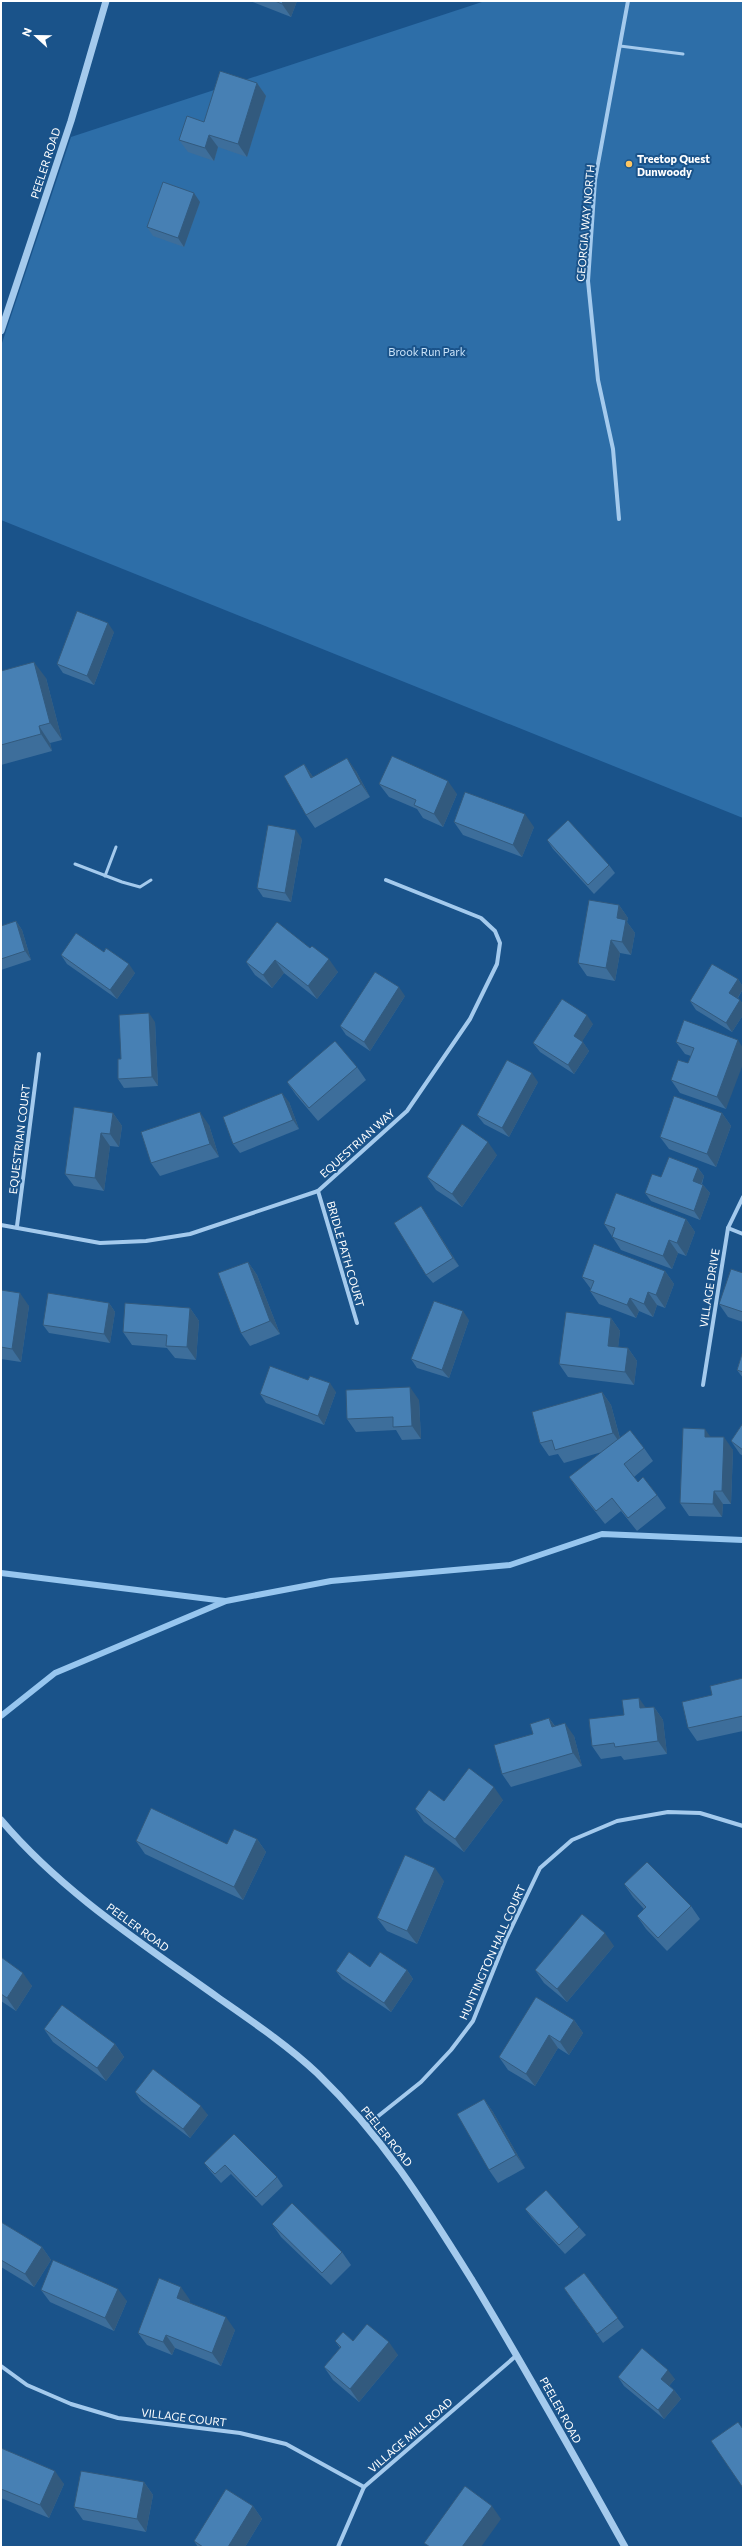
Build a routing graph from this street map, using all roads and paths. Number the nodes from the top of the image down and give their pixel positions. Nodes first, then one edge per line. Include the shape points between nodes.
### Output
1 (106, 1) edge
2 (628, 1) edge
3 (620, 46) junction
4 (683, 54) dead end
5 (1, 331) edge
6 (619, 519) dead end
7 (116, 847) dead end
8 (75, 864) dead end
9 (105, 876) junction
10 (151, 880) dead end
11 (386, 880) dead end
12 (39, 1054) dead end
13 (318, 1190) junction
14 (743, 1197) edge
15 (1, 1225) edge
16 (17, 1226) junction
17 (728, 1228) junction
18 (743, 1234) edge
19 (357, 1323) dead end
20 (703, 1385) dead end
21 (1, 1820) edge
22 (743, 1826) edge
23 (367, 2125) junction
24 (518, 2355) junction
25 (1, 2366) edge
26 (364, 2487) junction
27 (338, 2547) edge
28 (625, 2547) edge

1 - 5 street, PEELER ROAD via 71,121
2 - 3 street, GEORGIA WAY NORTH
3 - 4 lane
3 - 6 street, GEORGIA WAY NORTH via 595,180 588,281 598,380 613,449
7 - 9 lane
8 - 9 lane
9 - 10 lane via 140,887
11 - 13 street, EQUESTRIAN WAY via 481,918 495,931 500,942 497,964 470,1019 407,1111
12 - 16 street, EQUESTRIAN COURT
13 - 16 street, EQUESTRIAN WAY via 190,1234 146,1241 100,1243
13 - 19 street, BRIDLE PATH COURT
14 - 17 street, VILLAGE DRIVE
15 - 16 street, EQUESTRIAN WAY
17 - 18 street
17 - 20 street, VILLAGE DRIVE
21 - 23 street, PEELER ROAD via 29,1853 69,1889 273,2037 316,2072
22 - 23 street, HUNTINGTON HALL COURT via 700,1813 668,1812 617,1820 572,1840 540,1868 506,1939 473,2021 451,2050 421,2082
23 - 24 street, PEELER ROAD via 424,2203
24 - 26 street, VILLAGE MILL ROAD
24 - 28 street, PEELER ROAD
25 - 26 street, VILLAGE COURT via 26,2385 70,2404 118,2418 240,2433 286,2444
26 - 27 street, VILLAGE MILL ROAD

